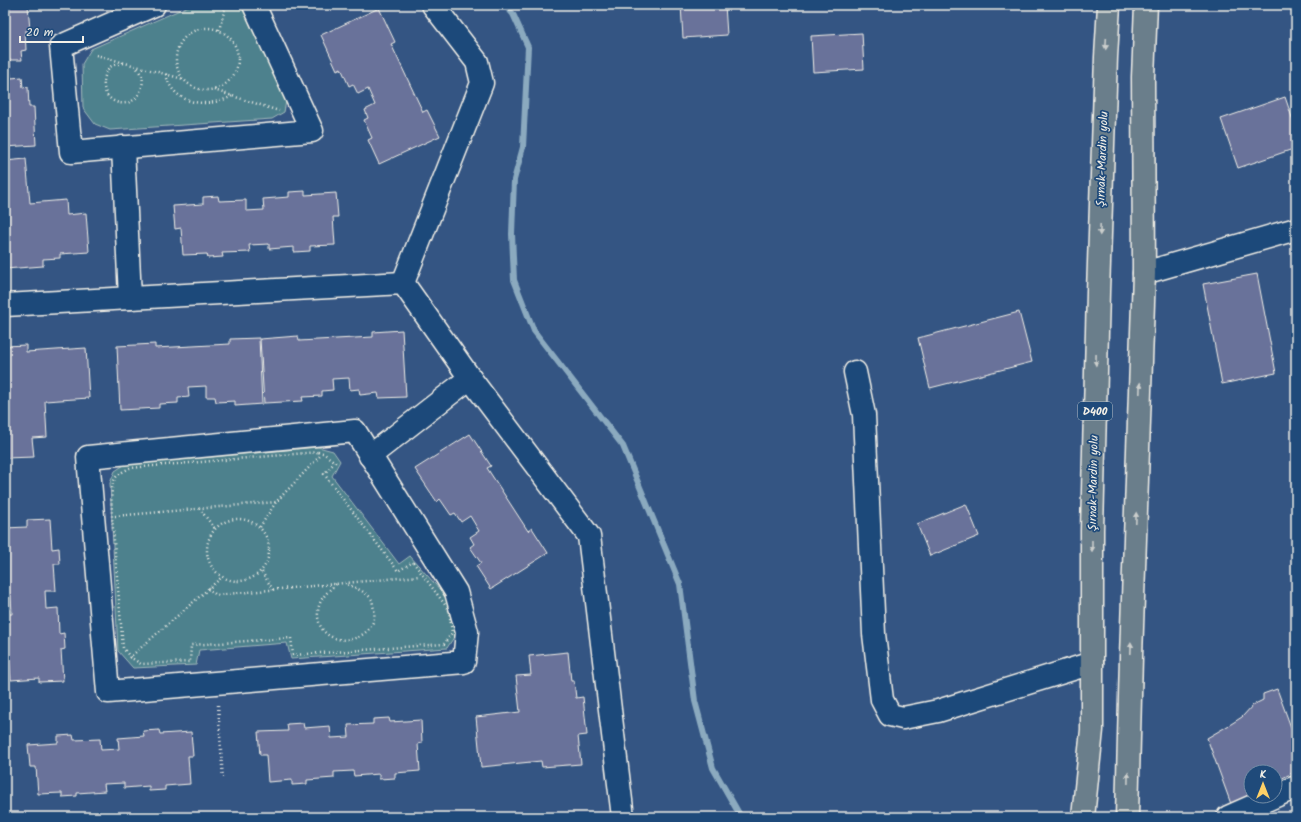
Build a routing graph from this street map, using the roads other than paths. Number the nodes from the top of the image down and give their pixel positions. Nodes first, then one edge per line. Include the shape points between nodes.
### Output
1 (154, 5) edge
2 (254, 5) edge
3 (433, 5) edge
4 (1109, 5) edge
5 (1146, 5) edge
6 (123, 147) junction
7 (1296, 229) edge
8 (1144, 272) junction
9 (403, 283) junction
10 (130, 298) junction
11 (5, 305) edge
12 (855, 372) dead end
13 (470, 378) junction
14 (370, 456) junction
15 (1092, 663) junction
16 (1296, 787) edge
17 (623, 817) edge
18 (1083, 817) edge
19 (1127, 817) edge
20 (1228, 817) edge

1 - 6 street via 61,46 71,152
2 - 6 street via 312,131
3 - 9 street via 477,62 482,83
4 -> 15 highway, Şırnak-Mardin yolu / D400 via 1098,292 1092,530
5 - 8 highway
6 - 10 street
7 - 8 street
19 -> 8 highway
9 - 10 street
9 - 13 street
10 - 11 street
12 - 15 street via 864,415 874,634 882,700 890,715 903,718 938,711
13 - 14 street
13 - 17 street via 589,536
14 - 14 street via 456,592 468,632 464,662 108,692 103,517 88,457 355,431
15 - 18 highway, Şırnak-Mardin yolu / D400 via 1092,730
16 - 20 street

